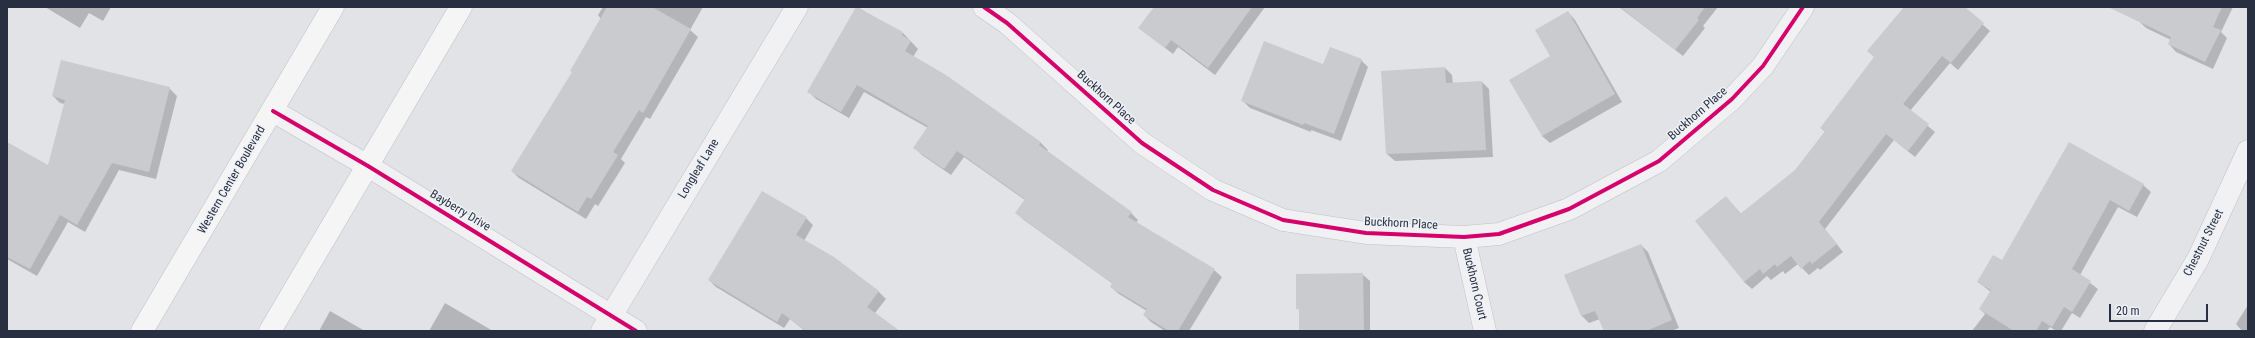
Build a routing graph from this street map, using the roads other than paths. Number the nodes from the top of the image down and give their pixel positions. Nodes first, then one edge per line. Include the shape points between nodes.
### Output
1 (333, 7) edge
2 (461, 7) edge
3 (797, 7) edge
4 (984, 7) edge
5 (1803, 7) edge
6 (272, 111) junction
7 (2248, 151) edge
8 (368, 166) junction
9 (1464, 237) junction
10 (607, 323) edge
11 (142, 331) edge
12 (270, 331) edge
13 (636, 331) edge
14 (1485, 331) edge
15 (2155, 331) edge

1 - 6 main road, Western Center Boulevard
2 - 8 main road
3 - 10 street, Longleaf Lane
4 - 9 street, Buckhorn Place via 1007,23 1142,143 1213,190 1283,220 1366,233
5 - 9 street, Buckhorn Place via 1764,66 1732,99 1659,161 1569,209 1499,234
6 - 8 street, Bayberry Drive
6 - 11 main road, Western Center Boulevard
7 - 15 street, Chestnut Street via 2198,259
8 - 10 street, Bayberry Drive
8 - 12 main road
9 - 14 street, Buckhorn Court
10 - 13 street, Bayberry Drive

